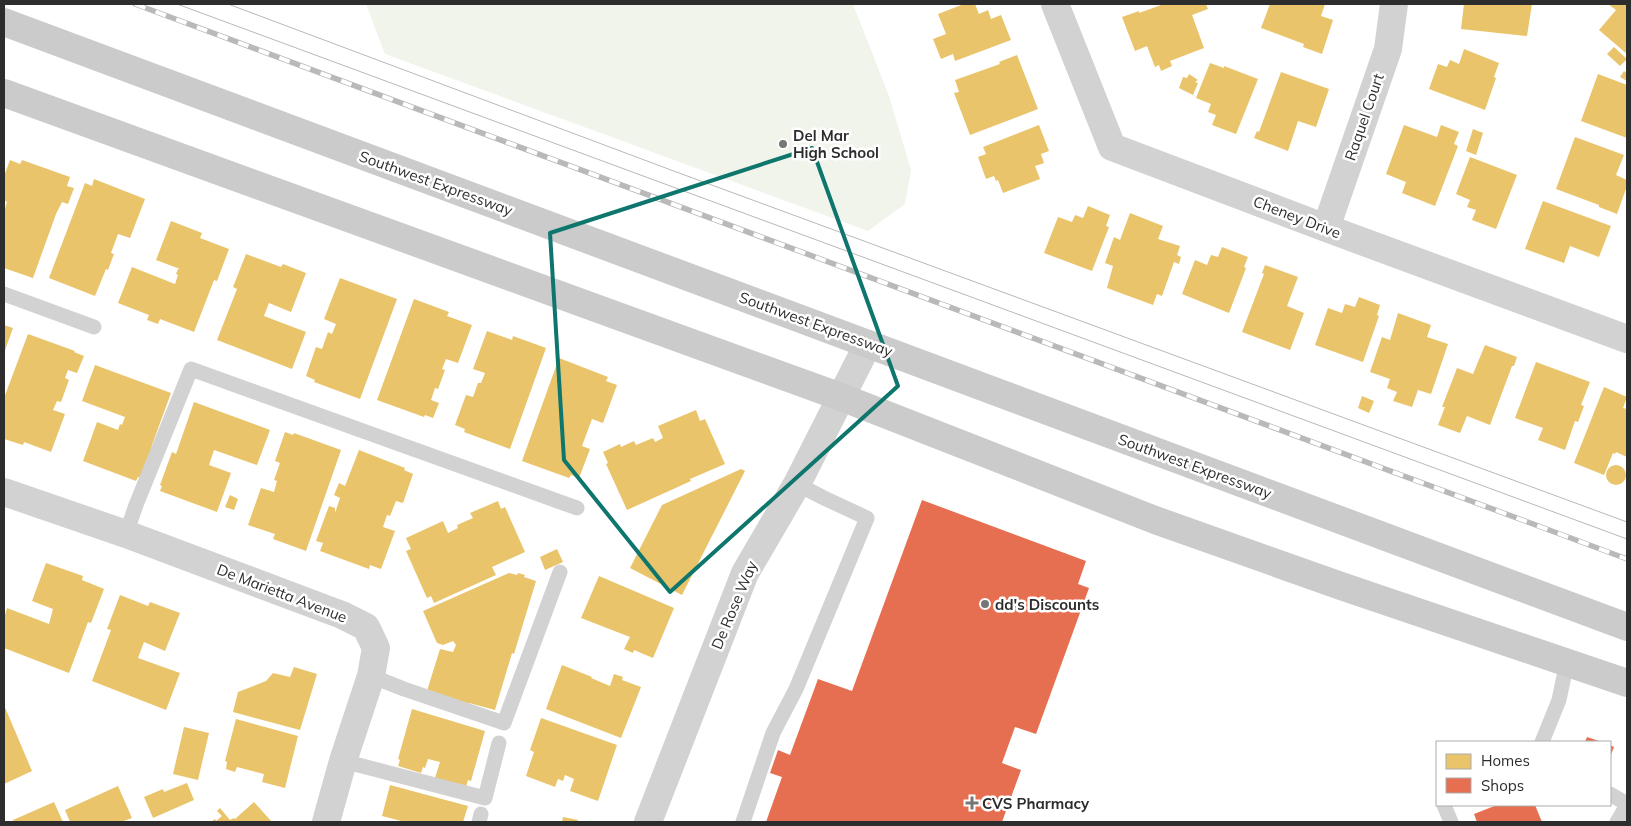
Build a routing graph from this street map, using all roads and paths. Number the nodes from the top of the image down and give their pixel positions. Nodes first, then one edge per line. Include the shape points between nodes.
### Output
1 (1055, 4) edge
2 (1394, 4) edge
3 (4, 22) edge
4 (4, 93) edge
5 (1326, 228) junction
6 (4, 294) edge
7 (94, 327) dead end
8 (1627, 339) edge
9 (868, 344) junction
10 (841, 397) junction
11 (797, 484) junction
12 (4, 492) edge
13 (577, 508) dead end
14 (126, 534) junction
15 (560, 572) dead end
16 (1627, 628) edge
17 (1566, 662) junction
18 (371, 676) junction
19 (1627, 683) edge
20 (1543, 741) edge
21 (499, 743) dead end
22 (343, 761) junction
23 (1611, 795) edge
24 (1627, 805) edge
25 (1444, 806) edge
26 (326, 822) edge
27 (648, 822) edge
28 (743, 822) edge
29 (1451, 822) edge
30 (1617, 822) edge

1 - 5 street, Cheney Drive via 1112,147
2 - 5 street, Raquel Court via 1388,49
3 - 9 main road, Southwest Expressway
4 - 10 main road
5 - 8 street, Cheney Drive
6 - 7 lane
9 - 10 street, De Rose Way
9 - 16 main road, Southwest Expressway
10 - 11 street, De Rose Way
10 - 17 main road via 1155,520
11 - 27 street, De Rose Way via 745,573
11 - 28 lane via 867,518 796,689 773,734
12 - 14 street, De Marietta Avenue
13 - 14 lane via 191,369
14 - 18 street, De Marietta Avenue via 342,615 366,627 376,648
15 - 18 lane via 504,723
17 - 19 main road
17 - 20 lane via 1559,700
18 - 22 street, De Marietta Avenue
21 - 22 lane via 485,798
22 - 26 street, De Marietta Avenue
23 - 24 lane
24 - 30 lane
25 - 29 lane

